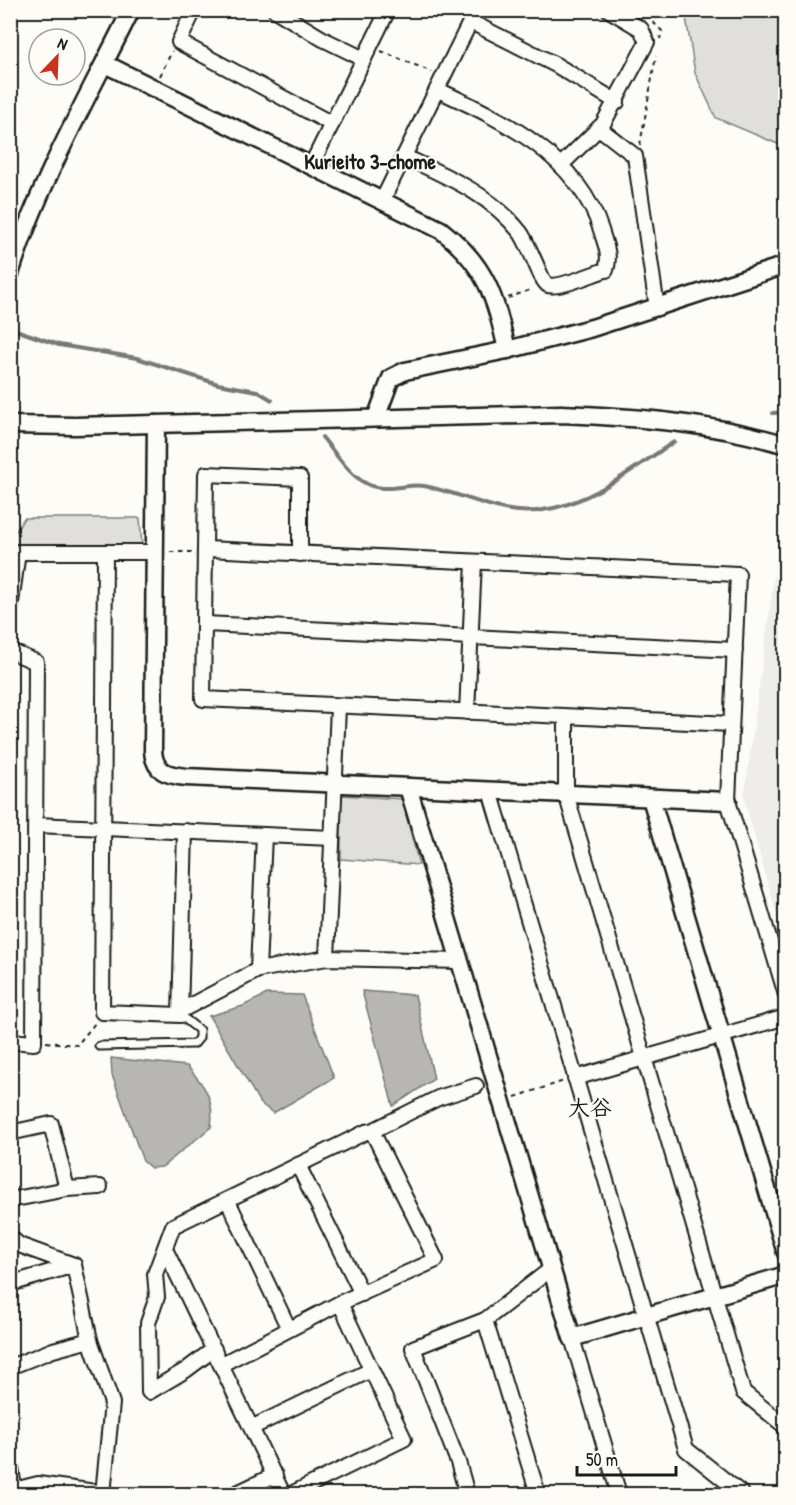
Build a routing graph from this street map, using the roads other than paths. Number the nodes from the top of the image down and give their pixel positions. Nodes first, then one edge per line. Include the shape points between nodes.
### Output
1 (131, 10) edge
2 (194, 10) edge
3 (275, 10) edge
4 (388, 10) edge
5 (609, 10) edge
6 (474, 16) edge
7 (367, 53) junction
8 (105, 64) junction
9 (441, 84) junction
10 (617, 102) junction
11 (332, 124) junction
12 (599, 128) junction
13 (405, 157) junction
14 (311, 165) junction
15 (561, 165) junction
16 (382, 201) junction
17 (786, 265) edge
18 (10, 274) edge
19 (657, 308) junction
20 (507, 350) junction
21 (376, 418) junction
22 (10, 424) edge
23 (156, 424) junction
24 (786, 445) edge
25 (207, 551) junction
26 (155, 552) junction
27 (105, 553) junction
28 (300, 554) junction
29 (474, 562) junction
30 (10, 610) edge
31 (205, 624) junction
32 (471, 637) junction
33 (735, 650) junction
34 (10, 651) edge
35 (338, 707) junction
36 (467, 712) junction
37 (566, 717) junction
38 (731, 724) junction
39 (336, 783) junction
40 (408, 787) junction
41 (490, 791) junction
42 (566, 794) junction
43 (651, 798) junction
44 (728, 801) junction
45 (36, 825) junction
46 (102, 828) junction
47 (186, 831) junction
48 (264, 835) junction
49 (332, 838) junction
50 (327, 958) junction
51 (460, 961) junction
52 (258, 970) junction
53 (786, 995) edge
54 (180, 1013) junction
55 (786, 1017) edge
56 (721, 1035) junction
57 (10, 1041) edge
58 (99, 1046) dead end
59 (645, 1056) junction
60 (575, 1078) junction
61 (476, 1086) dead end
62 (372, 1131) junction
63 (10, 1133) edge
64 (298, 1165) junction
65 (100, 1187) dead end
66 (67, 1189) junction
67 (10, 1200) edge
68 (228, 1201) junction
69 (10, 1237) edge
70 (165, 1249) junction
71 (786, 1253) edge
72 (74, 1265) junction
73 (551, 1269) junction
74 (786, 1275) edge
75 (10, 1284) edge
76 (362, 1294) junction
77 (716, 1296) junction
78 (340, 1303) junction
79 (646, 1317) junction
80 (485, 1320) junction
81 (290, 1329) junction
82 (572, 1338) junction
83 (90, 1340) junction
84 (214, 1349) junction
85 (222, 1364) junction
86 (10, 1367) edge
87 (371, 1370) junction
88 (253, 1427) junction
89 (786, 1427) edge
90 (10, 1459) edge
91 (274, 1475) junction
92 (12, 1490) edge
93 (617, 1491) edge
94 (103, 1494) edge
95 (235, 1494) edge
96 (283, 1494) edge
97 (291, 1494) edge
98 (467, 1494) edge
99 (538, 1494) edge
100 (742, 1494) edge

1 - 8 street
2 - 11 street via 179,42
3 - 7 street via 323,39
4 - 7 street
5 - 10 street via 641,29 647,42
6 - 9 street
6 - 10 street
7 - 11 street
8 - 14 street
8 - 18 street via 42,193
9 - 13 street
9 - 15 street via 513,127
10 - 12 street
11 - 14 street
12 - 15 street
12 - 19 street via 635,156
13 - 15 street via 466,186 501,210 533,252 541,279 548,285 606,270 610,259 586,199
13 - 16 street
14 - 16 street
16 - 20 street via 441,230 475,261 496,302
17 - 19 street
19 - 20 street
20 - 21 street via 392,378
21 - 23 street
21 - 24 street via 612,416 695,426
22 - 23 street
23 - 26 street
25 - 28 street
25 - 28 street via 206,474 300,478
25 - 31 street
26 - 27 street
26 - 39 street via 153,760 159,771 186,777
27 - 30 street via 18,552
27 - 46 street
28 - 29 street
29 - 32 street
29 - 33 street via 738,574
31 - 32 street
31 - 35 street via 203,699
32 - 33 street
32 - 36 street
33 - 38 street
34 - 45 street via 36,662
35 - 36 street
35 - 39 street
36 - 37 street
37 - 38 street
37 - 42 street
38 - 44 street
39 - 40 street
39 - 49 street
40 - 41 street
40 - 51 street
41 - 42 street
41 - 60 street
42 - 43 street
42 - 59 street
43 - 44 street
43 - 56 street
44 - 53 street
45 - 46 street
45 - 57 street via 34,1043
46 - 47 street
46 - 54 street via 102,1012
47 - 48 street
47 - 54 street
48 - 49 street
48 - 52 street
49 - 50 street
50 - 51 street
50 - 52 street
51 - 73 street
52 - 54 street
54 - 58 lane via 199,1030 194,1044
55 - 56 street
56 - 59 street
56 - 71 street
59 - 60 street
59 - 77 street
60 - 79 street
61 - 62 street via 438,1098
62 - 64 street
62 - 76 street via 436,1260
63 - 66 street via 51,1124
64 - 68 street
64 - 76 street
65 - 66 street
66 - 67 street
68 - 70 street via 173,1226
68 - 81 street
69 - 72 street via 19,1245
70 - 84 street
70 - 84 street via 155,1274 157,1297 148,1323 149,1392
72 - 75 street
72 - 83 street
73 - 80 street
73 - 82 street
74 - 77 street
76 - 78 street
77 - 79 street
77 - 89 street via 743,1392
78 - 81 street
78 - 87 street
79 - 82 street
79 - 100 street via 686,1449
80 - 98 street via 413,1348
80 - 99 street
81 - 85 street
82 - 93 street
83 - 86 street
83 - 94 street via 112,1402
84 - 85 street
85 - 88 street
87 - 88 street
87 - 97 street via 404,1439
88 - 91 street
90 - 92 street
91 - 95 street
91 - 96 street
92 - 94 street via 38,1484

